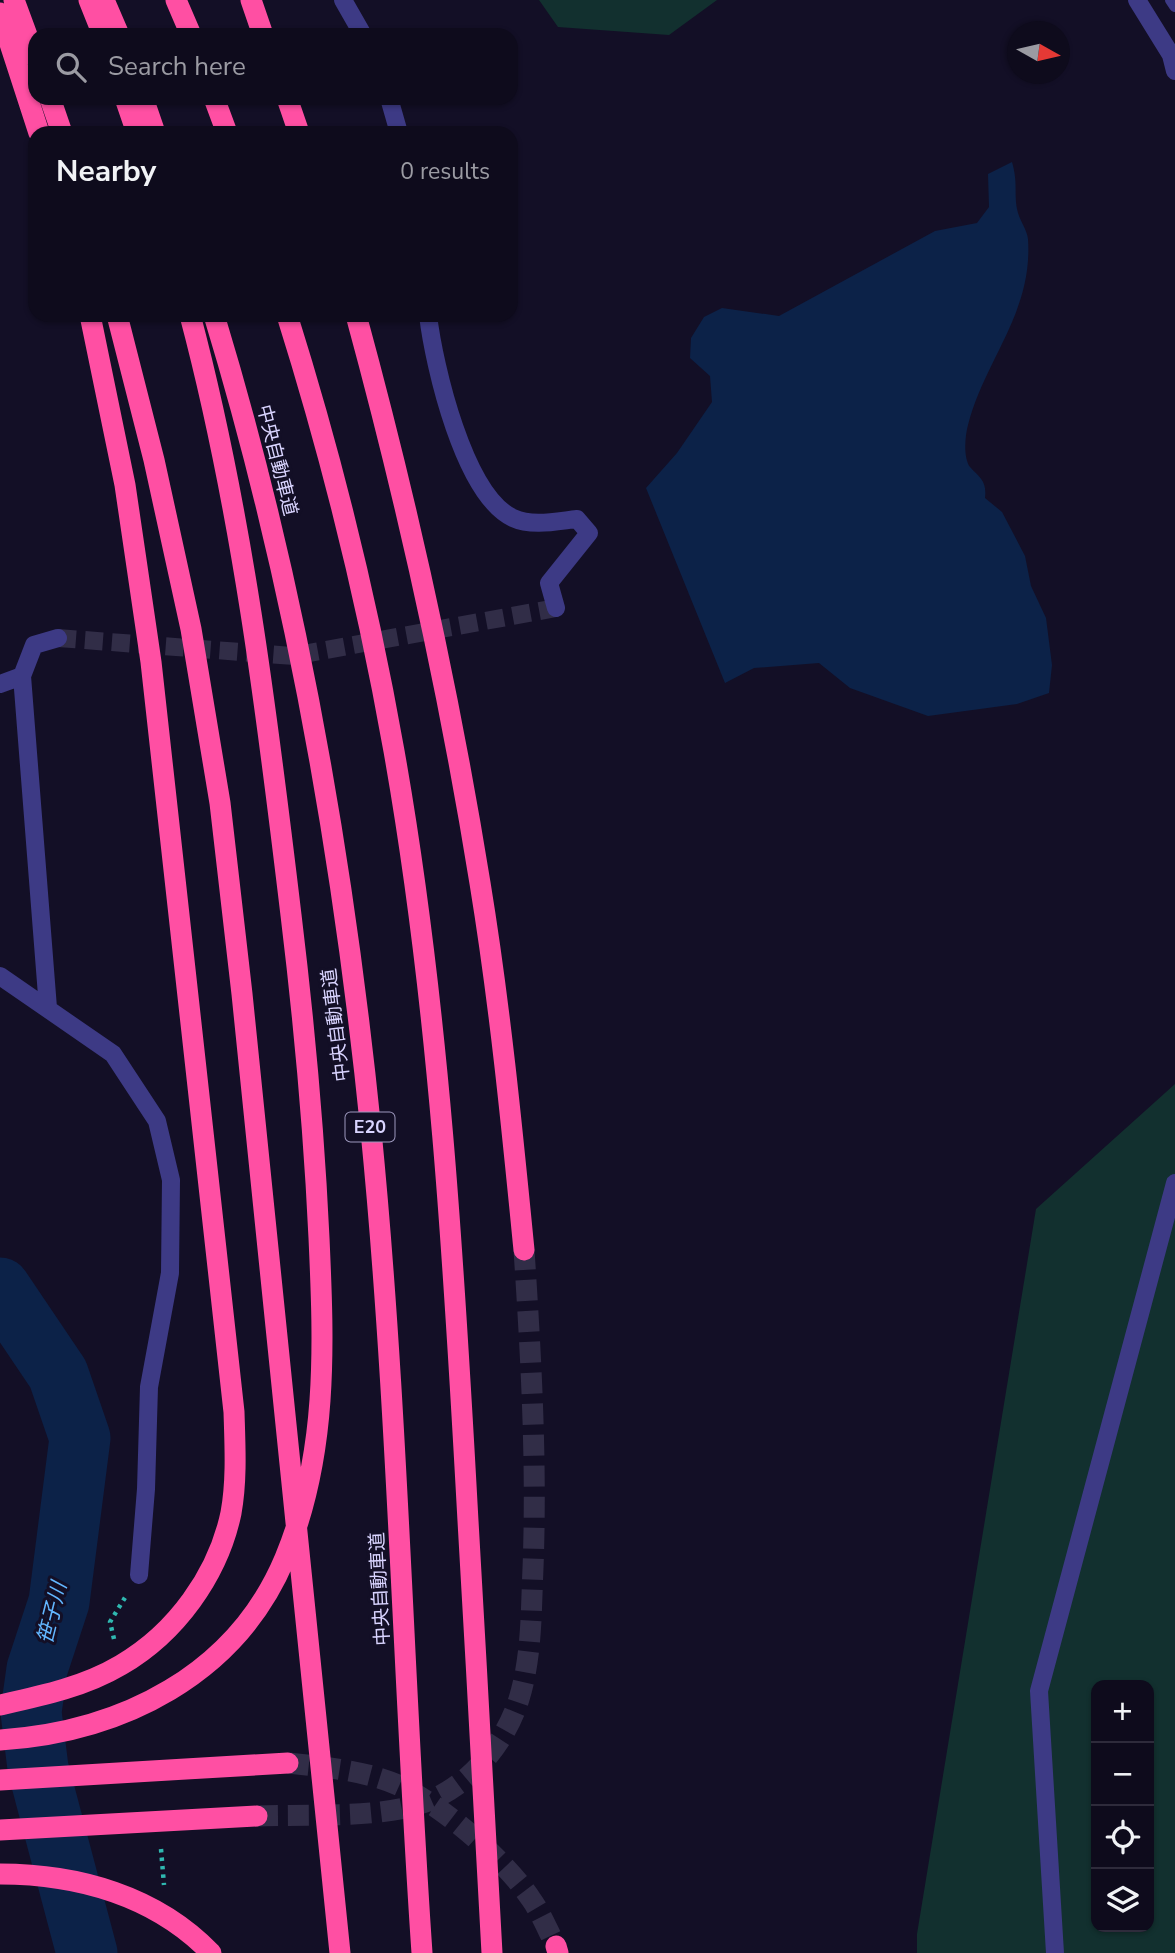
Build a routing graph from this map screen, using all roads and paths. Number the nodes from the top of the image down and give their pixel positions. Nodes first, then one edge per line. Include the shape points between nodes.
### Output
1 (15, 0) edge
2 (89, 0) edge
3 (104, 0) edge
4 (176, 0) edge
5 (251, 0) edge
6 (343, 0) edge
7 (1137, 0) edge
8 (1171, 0) edge
9 (1175, 6) edge
10 (0, 13) edge
11 (100, 28) edge
12 (116, 28) edge
13 (188, 28) edge
14 (261, 28) edge
15 (359, 28) edge
16 (28, 37) edge
17 (1175, 71) edge
18 (28, 99) edge
19 (30, 105) edge
20 (52, 105) edge
21 (127, 105) edge
22 (145, 105) edge
23 (217, 105) edge
24 (289, 105) edge
25 (391, 105) edge
26 (37, 126) edge
27 (60, 126) edge
28 (134, 126) edge
29 (153, 126) edge
30 (224, 126) edge
31 (297, 126) edge
32 (397, 126) edge
33 (91, 322) edge
34 (119, 322) edge
35 (192, 322) edge
36 (216, 322) edge
37 (289, 322) edge
38 (358, 322) edge
39 (429, 322) edge
40 (556, 608) dead end
41 (58, 638) tunnel mouth
42 (22, 676) junction
43 (0, 684) edge
44 (0, 976) edge
45 (48, 1008) junction
46 (1175, 1183) edge
47 (524, 1250) tunnel mouth
48 (139, 1575) dead end
49 (0, 1705) edge
50 (0, 1740) edge
51 (288, 1763) tunnel mouth
52 (0, 1780) edge
53 (257, 1815) tunnel mouth
54 (0, 1830) edge
55 (0, 1874) edge
56 (211, 1953) edge
57 (340, 1953) edge
58 (422, 1953) edge
59 (492, 1953) edge
60 (1055, 1953) edge

1 - 16 highway
2 - 11 highway
3 - 12 highway
4 - 13 highway
5 - 14 highway
6 - 15 street
7 - 17 street via 1171,55
8 - 9 lane
10 - 18 highway
19 - 26 highway
20 - 27 highway
21 - 28 highway
22 - 29 highway
23 - 30 highway
24 - 31 highway
25 - 32 street
33 - 49 highway via 125,485 151,662 236,1463 230,1513 215,1562 189,1605 158,1637 122,1665 84,1682
34 - 57 highway via 191,629 220,803
35 - 50 highway via 235,515 308,1058 323,1324 321,1409 311,1482 284,1559 260,1604 231,1641 196,1676 150,1701 63,1731
36 - 58 highway, 中央自動車道 / E20 via 246,419 288,594 322,766 349,944 371,1132 386,1326
37 - 59 highway via 357,570 394,753 420,938 442,1125 457,1315
38 - 47 highway via 414,541 481,884
39 - 40 street via 440,387 493,505 515,520 547,523 577,519 589,533 549,583
41 - 42 street via 34,645
42 - 43 street
42 - 45 street
44 - 45 street
45 - 48 street via 113,1054 157,1121 171,1180 170,1273 149,1387
46 - 60 street via 1039,1691
51 - 52 highway
53 - 54 highway
55 - 56 highway via 60,1878 112,1891 159,1910

